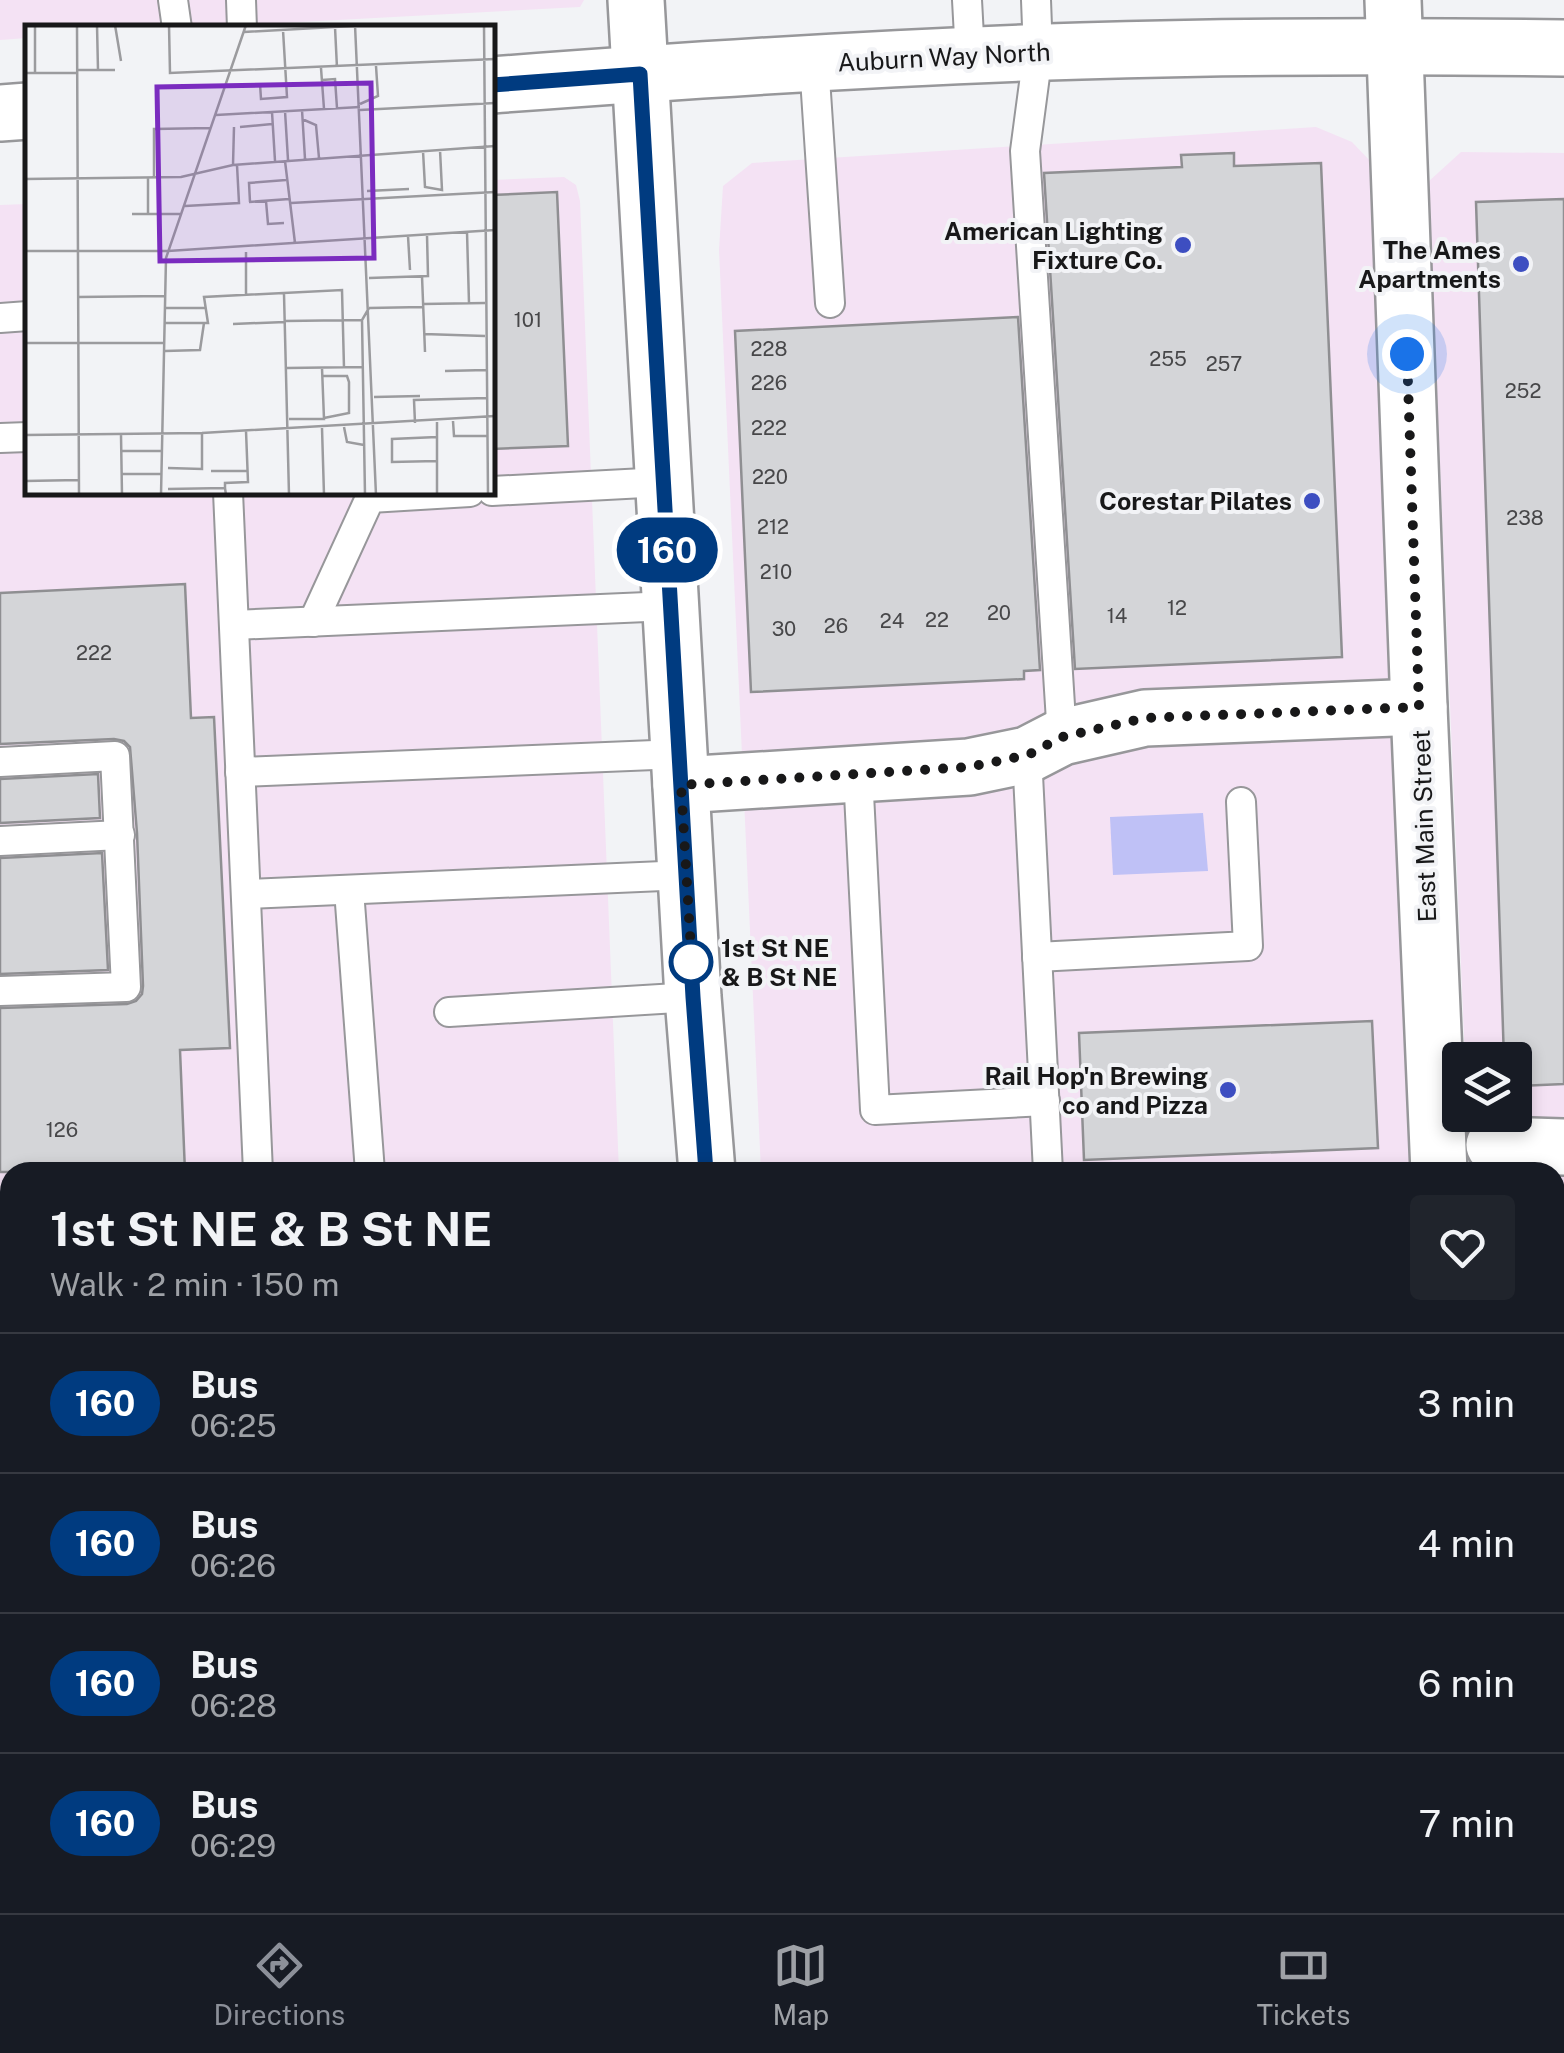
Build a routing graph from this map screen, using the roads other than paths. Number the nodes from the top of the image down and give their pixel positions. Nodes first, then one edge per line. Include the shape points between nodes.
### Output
1 (173, 0) edge
2 (241, 0) edge
3 (636, 0) edge
4 (967, 0) edge
5 (1395, 23) edge
6 (177, 25) edge
7 (242, 25) edge
8 (1037, 26) edge
9 (1564, 48) edge
10 (970, 55) junction
11 (814, 64) junction
12 (640, 74) junction
13 (495, 85) edge
14 (25, 111) edge
15 (0, 113) edge
16 (830, 303) dead end
17 (25, 316) edge
18 (0, 318) edge
19 (25, 437) edge
20 (0, 438) edge
21 (663, 482) junction
22 (495, 491) edge
23 (228, 495) edge
24 (420, 495) edge
25 (670, 606) junction
26 (313, 622) junction
27 (234, 625) junction
28 (1419, 707) junction
29 (1045, 746) junction
30 (0, 762) edge
31 (680, 770) junction
32 (240, 772) junction
33 (858, 774) junction
34 (1241, 802) dead end
35 (120, 835) junction
36 (0, 842) edge
37 (686, 876) junction
38 (348, 890) junction
39 (246, 894) junction
40 (1037, 956) junction
41 (0, 992) edge
42 (693, 997) junction
43 (449, 1012) dead end
44 (1045, 1101) junction
45 (1494, 1145) dead end
46 (1564, 1147) edge
47 (257, 1162) edge
48 (369, 1162) edge
49 (705, 1162) edge
50 (1048, 1162) edge
51 (1439, 1162) edge

1 - 6 lane
2 - 7 lane
3 - 12 main road
4 - 10 lane
5 - 8 main road, Auburn Way North
5 - 9 main road, Auburn Way North
5 - 28 main road, East Main Street
8 - 10 main road, Auburn Way North
8 - 29 lane via 1025,151
10 - 11 main road, Auburn Way North
11 - 12 main road, Auburn Way North
11 - 16 lane
12 - 13 main road, Auburn Way North
12 - 21 main road
14 - 15 main road
17 - 18 lane
19 - 20 lane
21 - 22 lane
21 - 25 main road
23 - 27 lane
24 - 26 lane via 370,498
25 - 26 lane
25 - 31 main road
26 - 27 lane
27 - 32 lane
28 - 29 main road via 1145,718
28 - 51 main road, East Main Street
29 - 33 main road via 969,767
29 - 40 lane
30 - 35 lane via 115,756
31 - 32 lane
31 - 33 main road
31 - 37 main road
32 - 39 lane via 230,806
33 - 44 lane via 876,1110
34 - 40 lane via 1248,946
35 - 36 lane
35 - 41 lane via 126,987
37 - 38 lane
37 - 42 main road
38 - 39 lane
38 - 48 lane
39 - 47 lane via 237,957
40 - 44 lane
42 - 43 lane
42 - 49 main road
44 - 50 lane
45 - 46 main road

